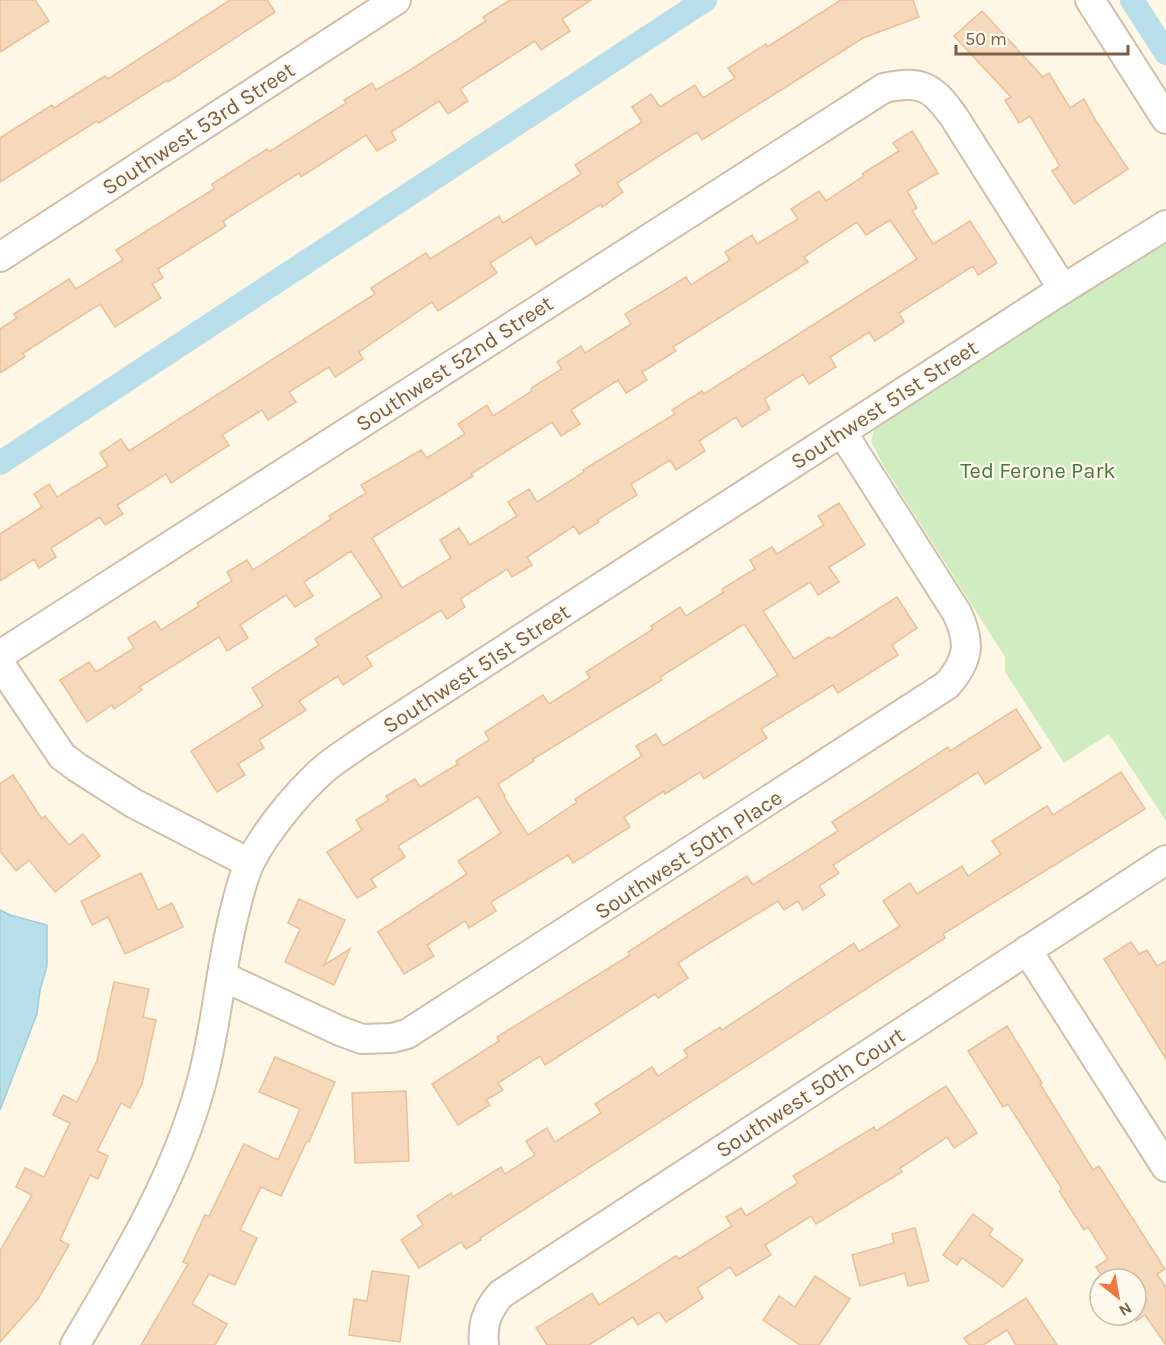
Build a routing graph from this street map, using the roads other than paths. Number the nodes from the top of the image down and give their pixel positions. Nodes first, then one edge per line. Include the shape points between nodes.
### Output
1 (396, 0) edge
2 (1090, 0) edge
3 (1166, 119) edge
4 (1166, 225) edge
5 (0, 257) edge
6 (1063, 289) junction
7 (842, 432) junction
8 (0, 655) edge
9 (0, 664) edge
10 (1166, 860) edge
11 (249, 863) junction
12 (1027, 950) junction
13 (222, 976) junction
14 (1166, 1167) edge
15 (75, 1345) edge
16 (484, 1345) edge

1 - 5 street, Southwest 53rd Street
2 - 3 street
4 - 6 street, Southwest 51st Street
6 - 7 street, Southwest 51st Street
6 - 8 street, Southwest 52nd Street via 948,108 935,94 912,84 884,88
7 - 11 street, Southwest 51st Street via 360,743 324,770 282,815
7 - 13 street, Southwest 50th Place via 957,613 966,650 957,673 947,684 407,1034 362,1039
9 - 11 street via 62,756 133,802
10 - 12 street, Southwest 50th Court
11 - 13 street, Southwest 51st Street
12 - 14 street
12 - 16 street, Southwest 50th Court via 501,1294 485,1320
13 - 15 street, Southwest 51st Street via 201,1084 181,1139 159,1194

